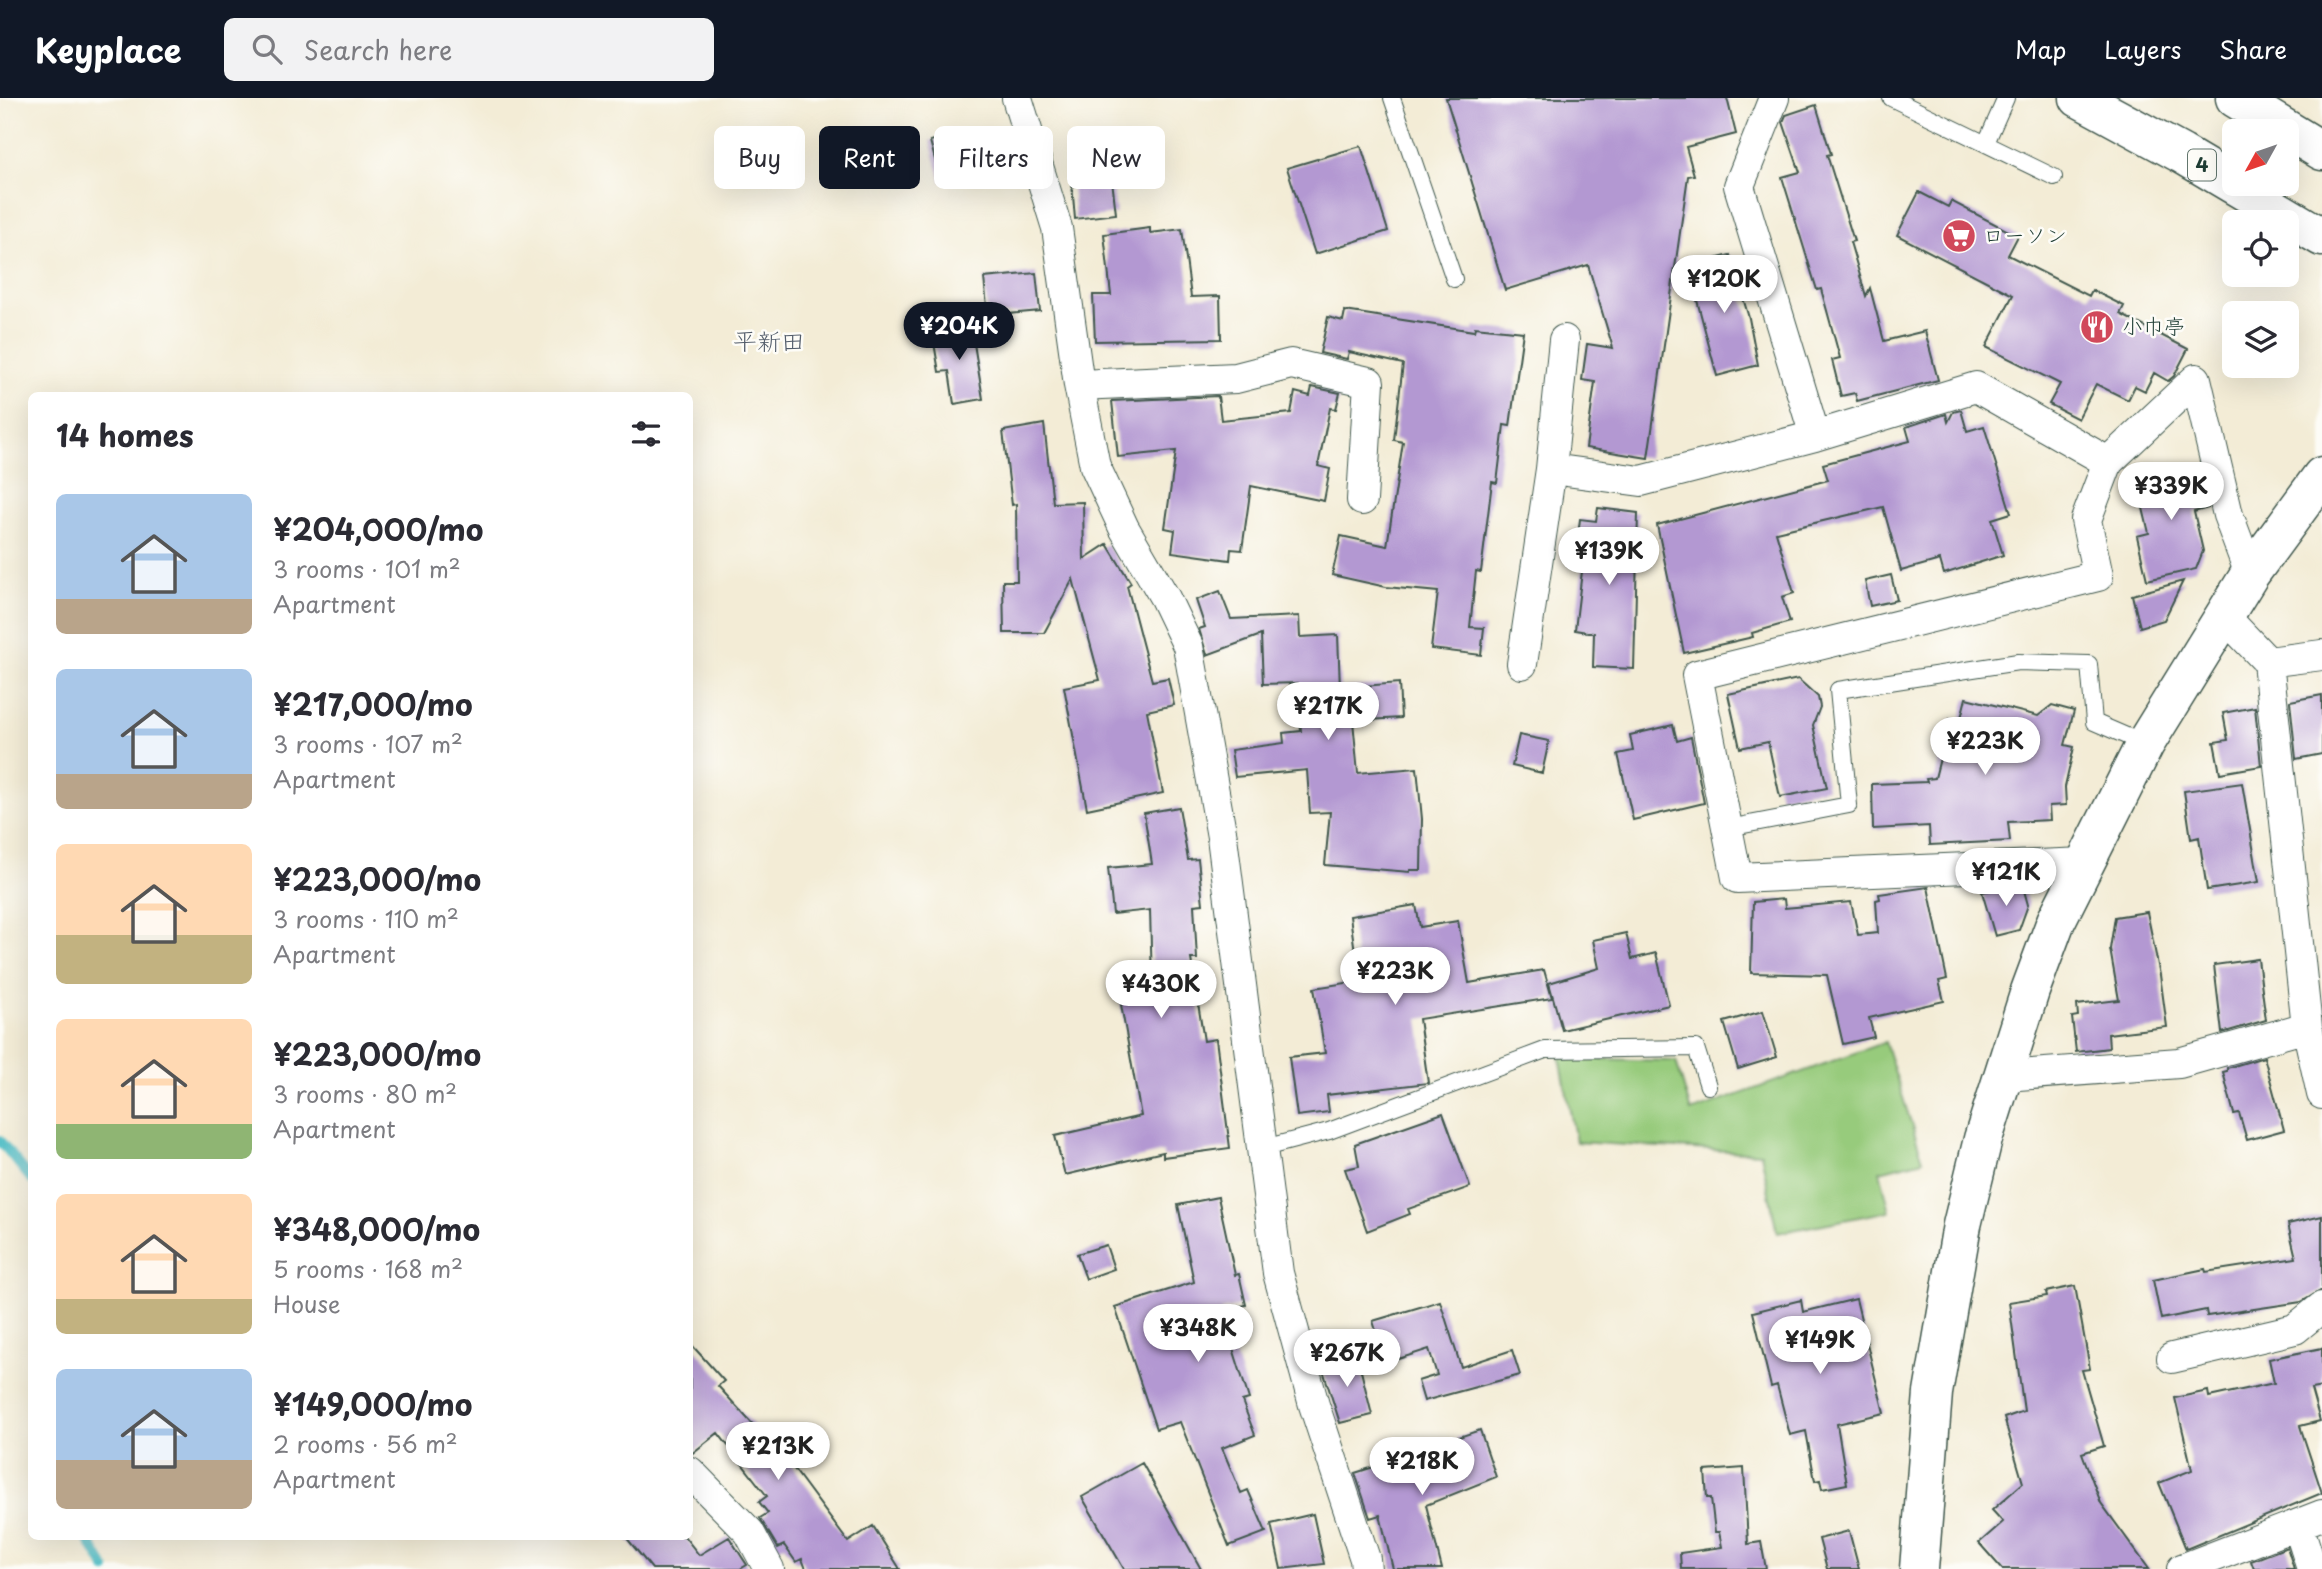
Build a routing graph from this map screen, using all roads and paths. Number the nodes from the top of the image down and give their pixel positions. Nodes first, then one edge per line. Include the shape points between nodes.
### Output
1 (1017, 98) edge
2 (1392, 98) edge
3 (1774, 98) edge
4 (1891, 98) edge
5 (2007, 98) edge
6 (2079, 98) edge
7 (2235, 98) edge
8 (1986, 143) junction
9 (2322, 151) edge
10 (2054, 177) dead end
11 (2322, 237) edge
12 (1454, 279) dead end
13 (1564, 340) dead end
14 (1079, 385) junction
15 (1815, 436) junction
16 (2108, 462) junction
17 (1551, 470) junction
18 (2322, 476) edge
19 (1362, 500) dead end
20 (2250, 574) junction
21 (2224, 616) junction
22 (2322, 655) edge
23 (2268, 662) junction
24 (1522, 664) dead end
25 (2146, 744) junction
26 (1728, 828) junction
27 (2085, 863) junction
28 (2306, 1027) junction
29 (2006, 1076) junction
30 (1709, 1086) dead end
31 (2322, 1094) edge
32 (1260, 1149) junction
33 (2322, 1307) edge
34 (2172, 1358) dead end
35 (693, 1475) edge
36 (2310, 1520) edge
37 (769, 1569) edge
38 (1366, 1569) edge
39 (1919, 1569) edge
40 (2182, 1569) edge
41 (2312, 1569) edge

1 - 14 street via 1057,228
2 - 12 lane
3 - 15 street via 1739,186
4 - 8 lane
5 - 8 lane
6 - 11 main road, 4
7 - 9 main road
8 - 10 lane
13 - 17 street
14 - 19 street via 1236,378 1291,364 1369,382
14 - 32 street via 1095,466 1188,646 1222,837
15 - 16 street via 1976,387
15 - 17 street via 1640,481
16 - 20 street via 2196,379 2228,516
16 - 26 street via 2085,520 2098,576 1698,675
17 - 24 street
18 - 20 main road
20 - 21 main road
21 - 23 street
21 - 25 main road
22 - 23 street
23 - 28 street
25 - 26 lane via 2094,722 2089,664 2018,663 1838,690 1849,805
25 - 27 main road
26 - 27 street via 1737,878
27 - 29 main road via 2056,921 2030,991
28 - 29 street via 2179,1063
28 - 31 street
29 - 39 main road via 1983,1139 1962,1225 1933,1393
30 - 32 lane via 1696,1048 1545,1050 1329,1131
32 - 38 street via 1278,1273
33 - 34 street via 2295,1328
35 - 37 street via 749,1532
36 - 40 street
36 - 41 street

